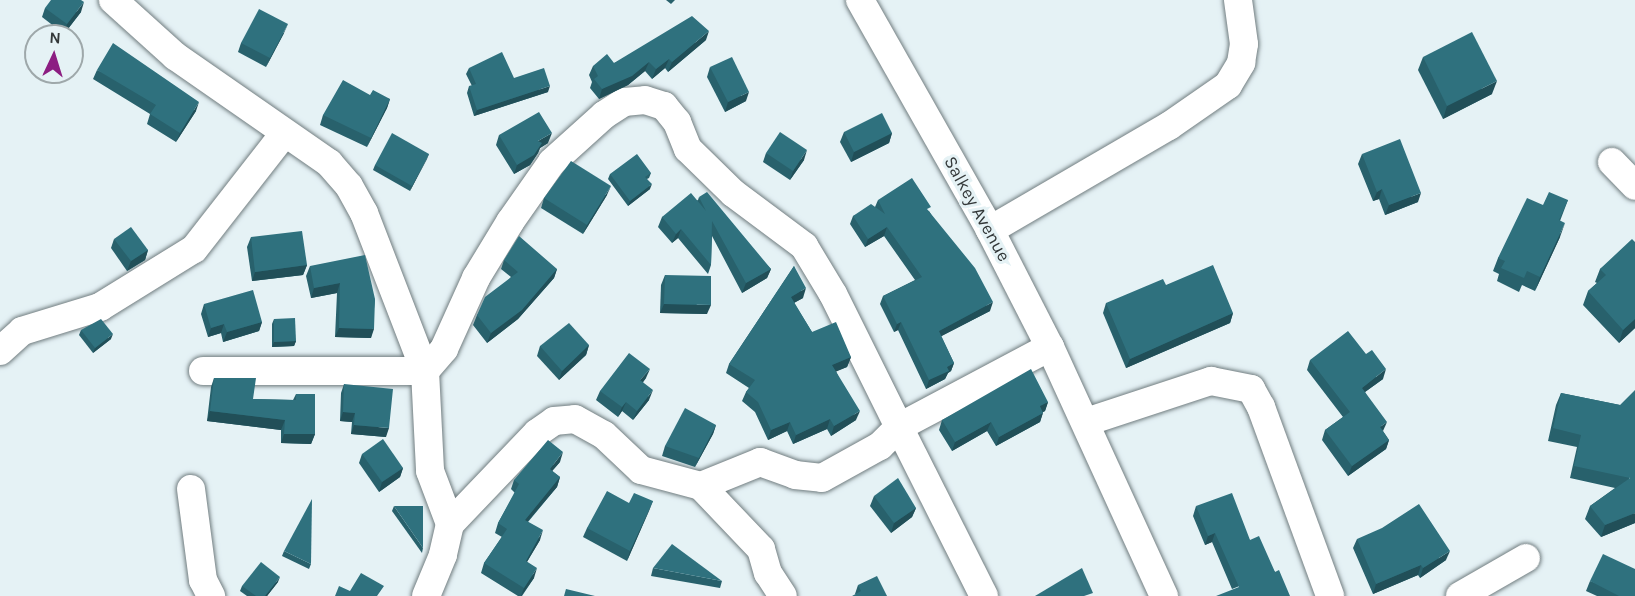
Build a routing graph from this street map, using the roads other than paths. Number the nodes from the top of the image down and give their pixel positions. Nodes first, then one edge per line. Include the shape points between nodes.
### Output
1 (113, 0) edge
2 (860, 0) edge
3 (1238, 0) edge
4 (284, 134) junction
5 (1612, 162) dead end
6 (1635, 186) edge
7 (990, 230) junction
8 (1050, 347) junction
9 (0, 351) edge
10 (203, 370) dead end
11 (425, 371) junction
12 (1086, 422) junction
13 (898, 427) junction
14 (701, 486) junction
15 (191, 489) dead end
16 (450, 524) junction
17 (1526, 558) dead end
18 (211, 596) edge
19 (426, 596) edge
20 (783, 596) edge
21 (984, 596) edge
22 (1164, 596) edge
23 (1330, 596) edge
24 (1460, 596) edge

1 - 4 street via 175,56
2 - 7 street, Salkey Avenue
3 - 7 street via 1244,44 1241,63 1228,85 1168,126
4 - 9 street via 194,249 100,307 22,331
4 - 11 street via 329,163 349,186 364,213
5 - 6 street
7 - 8 street, Salkey Avenue
8 - 12 street, Salkey Avenue
8 - 13 street
10 - 11 street
11 - 13 street via 444,349 466,297 510,222 552,162 604,115 624,102 645,100 664,106 688,149 733,193 804,246 838,303
11 - 16 street via 430,471
12 - 22 street, Salkey Avenue
12 - 23 street via 1211,381 1251,389
13 - 14 street via 880,446 822,478 795,475 760,462
13 - 21 street
14 - 16 street via 640,470 604,435 575,419 554,421 500,468
14 - 20 street via 761,549 768,573
15 - 18 street via 203,580
16 - 19 street via 443,555
17 - 24 street

